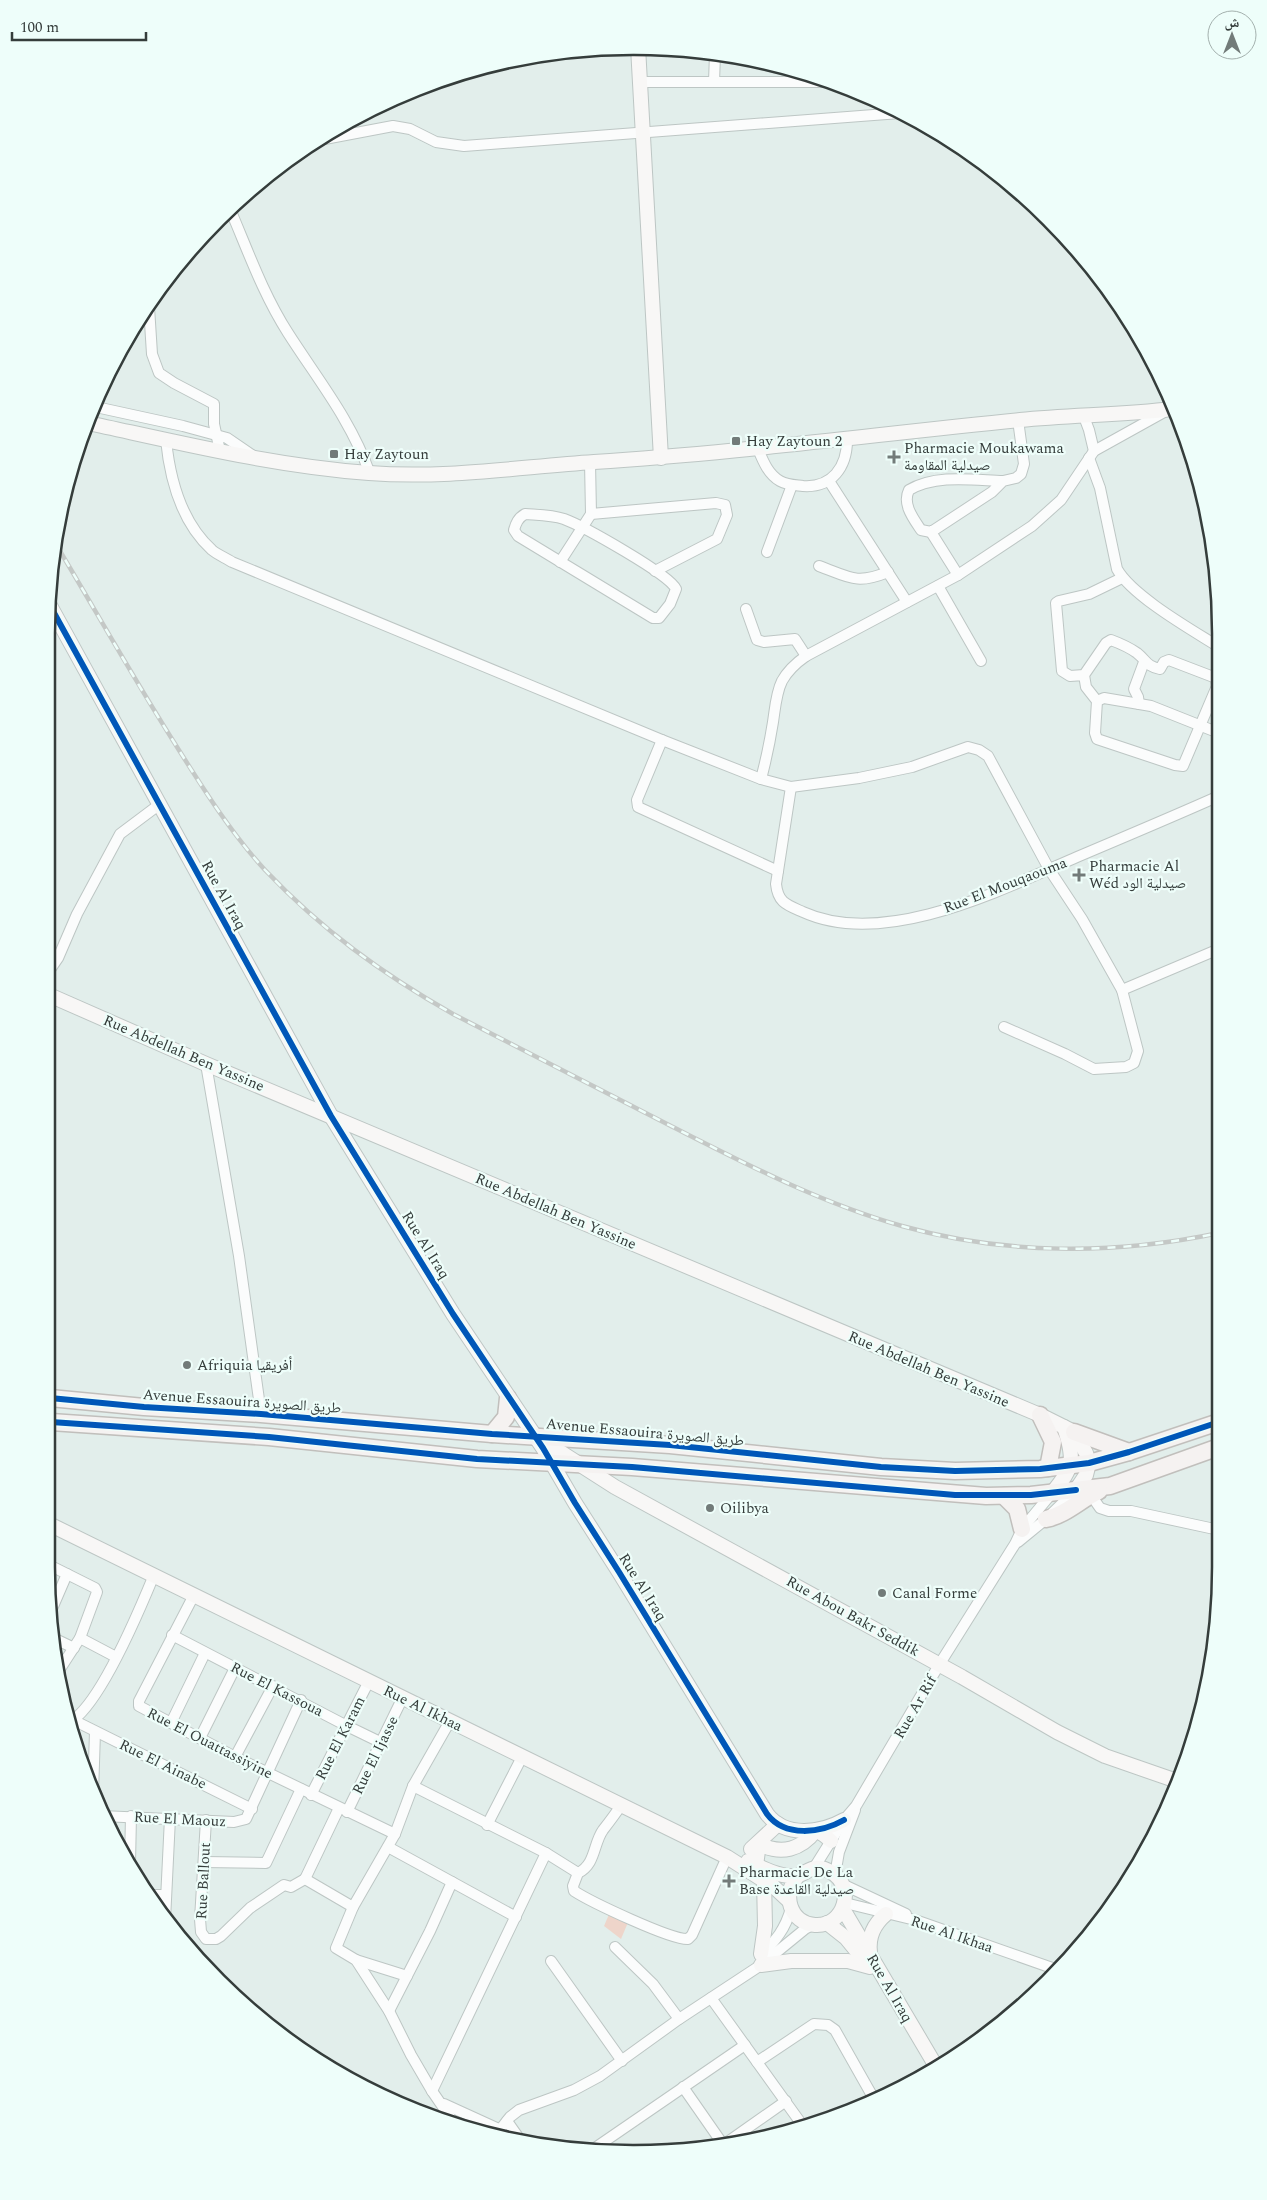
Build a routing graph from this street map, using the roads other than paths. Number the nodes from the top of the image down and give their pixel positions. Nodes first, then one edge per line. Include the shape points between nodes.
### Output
1 (638, 55) edge
2 (715, 61) edge
3 (640, 82) junction
4 (714, 82) junction
5 (806, 82) edge
6 (889, 115) edge
7 (643, 134) junction
8 (338, 136) edge
9 (233, 216) edge
10 (150, 316) edge
11 (101, 408) edge
12 (1167, 409) edge
13 (1168, 411) edge
14 (1083, 414) junction
15 (1018, 420) junction
16 (95, 424) edge
17 (216, 435) junction
18 (166, 440) junction
19 (847, 440) junction
20 (758, 449) junction
21 (220, 451) junction
22 (1091, 455) junction
23 (256, 458) junction
24 (661, 458) junction
25 (590, 462) junction
26 (370, 474) junction
27 (829, 481) junction
28 (1003, 481) junction
29 (792, 485) junction
30 (591, 514) junction
31 (582, 527) junction
32 (931, 532) junction
33 (767, 552) dead end
34 (560, 562) junction
35 (819, 566) dead end
36 (655, 571) junction
37 (888, 572) junction
38 (958, 575) junction
39 (1122, 578) junction
40 (938, 586) junction
41 (907, 602) junction
42 (746, 609) dead end
43 (55, 616) edge
44 (1212, 642) edge
45 (806, 656) junction
46 (981, 660) dead end
47 (1144, 662) junction
48 (1084, 675) junction
49 (1212, 676) edge
50 (1212, 697) edge
51 (1097, 701) junction
52 (1139, 704) junction
53 (1199, 725) junction
54 (1212, 730) edge
55 (662, 740) junction
56 (761, 779) junction
57 (791, 786) junction
58 (1212, 799) edge
59 (160, 804) junction
60 (1049, 869) junction
61 (778, 871) junction
62 (1212, 952) edge
63 (55, 962) edge
64 (1122, 990) junction
65 (55, 998) edge
66 (1004, 1027) dead end
67 (206, 1064) junction
68 (331, 1116) junction
69 (55, 1398) edge
70 (508, 1398) junction
71 (261, 1414) junction
72 (1040, 1416) junction
73 (55, 1422) edge
74 (1212, 1425) edge
75 (1069, 1430) junction
76 (492, 1434) junction
77 (535, 1436) junction
78 (1212, 1450) edge
79 (1129, 1452) junction
80 (551, 1462) junction
81 (577, 1463) junction
82 (1088, 1463) junction
83 (1071, 1466) junction
84 (1048, 1468) junction
85 (1052, 1493) junction
86 (1083, 1493) junction
87 (1004, 1496) junction
88 (1046, 1519) joint
89 (55, 1527) edge
90 (1212, 1528) edge
91 (1022, 1529) junction
92 (1015, 1544) junction
93 (55, 1568) edge
94 (67, 1574) junction
95 (154, 1575) junction
96 (194, 1595) junction
97 (56, 1600) edge
98 (172, 1635) junction
99 (80, 1638) junction
100 (60, 1641) edge
101 (74, 1648) junction
102 (205, 1653) junction
103 (116, 1657) junction
104 (64, 1664) edge
105 (940, 1665) junction
106 (235, 1668) junction
107 (369, 1681) junction
108 (273, 1686) junction
109 (403, 1697) junction
110 (301, 1700) junction
111 (75, 1717) edge
112 (450, 1721) junction
113 (172, 1723) junction
114 (77, 1724) edge
115 (347, 1726) junction
116 (94, 1732) junction
117 (200, 1738) junction
118 (382, 1743) junction
119 (235, 1757) junction
120 (522, 1757) junction
121 (93, 1772) edge
122 (268, 1772) junction
123 (1172, 1778) edge
124 (413, 1786) junction
125 (301, 1789) junction
126 (311, 1795) junction
127 (622, 1804) junction
128 (856, 1806) junction
129 (252, 1808) junction
130 (343, 1810) junction
131 (112, 1816) edge
132 (131, 1816) junction
133 (170, 1818) junction
134 (206, 1820) junction
135 (844, 1820) junction
136 (778, 1824) junction
137 (486, 1825) junction
138 (816, 1830) junction
139 (394, 1834) junction
140 (831, 1841) junction
141 (758, 1844) junction
142 (388, 1847) junction
143 (130, 1851) edge
144 (546, 1853) junction
145 (734, 1857) junction
146 (204, 1862) junction
147 (756, 1865) junction
148 (814, 1868) junction
149 (578, 1872) junction
150 (798, 1876) junction
151 (305, 1879) junction
152 (839, 1879) junction
153 (764, 1880) junction
154 (452, 1882) junction
155 (157, 1895) edge
156 (166, 1895) junction
157 (790, 1904) junction
158 (166, 1906) edge
159 (844, 1906) junction
160 (353, 1908) junction
161 (886, 1914) junction
162 (516, 1917) junction
163 (915, 1920) junction
164 (821, 1924) junction
165 (615, 1947) dead end
166 (870, 1952) junction
167 (356, 1960) junction
168 (761, 1960) junction
169 (551, 1961) dead end
170 (870, 1967) junction
171 (1051, 1967) edge
172 (406, 1976) junction
173 (885, 1983) junction
174 (711, 1998) junction
175 (389, 2011) junction
176 (680, 2019) junction
177 (745, 2044) junction
178 (622, 2060) junction
179 (933, 2061) edge
180 (757, 2062) junction
181 (683, 2087) junction
182 (432, 2091) junction
183 (871, 2094) edge
184 (786, 2101) junction
185 (441, 2102) junction
186 (449, 2114) edge
187 (799, 2120) edge
188 (501, 2129) edge
189 (739, 2135) edge
190 (719, 2138) edge
191 (600, 2144) edge

1 - 3 street
2 - 4 street
3 - 4 street
3 - 7 street
4 - 5 street
6 - 7 street
7 - 8 street via 464,146 436,142 410,129 393,126
7 - 24 street
9 - 26 street via 264,292 355,435
10 - 17 street via 152,354 159,373 214,404
11 - 17 street
12 - 14 street
13 - 22 street
14 - 15 street
14 - 22 street via 1089,430
15 - 19 street
15 - 28 street via 1023,469 1016,478
16 - 18 street
17 - 21 street
17 - 23 street via 236,442
18 - 21 street
18 - 55 street via 173,486 195,528 214,551 232,562
19 - 20 street
19 - 27 street via 846,457 840,471
20 - 24 street
20 - 29 street via 771,474
21 - 23 street
22 - 38 street via 1061,500 1046,514
22 - 39 street via 1117,569
23 - 26 street
24 - 25 street
25 - 26 street via 440,474
25 - 30 street
27 - 29 street via 808,486
27 - 37 street
28 - 32 street via 992,492
28 - 32 street via 945,480 928,482 909,490 906,501 911,515 921,530
29 - 33 street
30 - 31 street
30 - 36 street via 716,503 725,505 727,515 717,539
31 - 34 street
31 - 34 street via 563,519 525,514 516,523 514,530 518,536
31 - 36 street
32 - 38 street
34 - 36 street via 652,618 659,618 676,589
35 - 37 street via 864,580
37 - 41 street
38 - 40 street
39 - 44 street via 1150,601
39 - 48 street via 1089,594 1056,603 1062,672 1070,676
40 - 41 street
40 - 46 street
41 - 45 street
42 - 45 street via 757,640 795,639
43 - 59 street, Rue Al Iraq
45 - 56 street via 789,670 782,682
47 - 48 street via 1136,652 1111,640
47 - 49 street via 1160,669 1168,660
47 - 52 street via 1134,689
48 - 51 street via 1086,686
50 - 53 street
51 - 52 street via 1104,698
51 - 53 street via 1097,739 1180,766 1186,762
52 - 53 street
53 - 54 street
55 - 56 street
55 - 61 street via 637,800 638,807
56 - 57 street
57 - 60 street via 912,767 968,747 979,750 988,756
57 - 61 street, Rue El Mouqaouma
58 - 60 street, Rue El Mouqaouma
59 - 63 street via 120,834
59 - 68 street, Rue Al Iraq
60 - 61 street, Rue El Mouqaouma via 977,899 924,915 877,924 822,920 786,904 777,895
60 - 64 street
62 - 64 street
64 - 66 street via 1138,1051 1134,1064 1126,1068 1094,1069
65 - 67 street, Rue Abdellah Ben Yassine
67 - 68 street, Rue Abdellah Ben Yassine
67 - 71 street
68 - 70 street, Rue Al Iraq
68 - 72 street, Rue Abdellah Ben Yassine
69 - 71 main road, Avenue Essaouira طريق الصويرة
70 - 76 main road via 506,1417
70 - 77 street, Rue Al Iraq
71 - 76 main road, Avenue Essaouira طريق الصويرة
72 - 75 street, Rue Abdellah Ben Yassine
72 - 84 main road via 1053,1442
73 - 80 main road via 269,1437 477,1459
74 - 79 main road, Avenue Essaouira طريق الصويرة
75 - 79 main road
75 - 82 street via 1086,1453
75 - 83 street
76 - 77 main road, Avenue Essaouira طريق الصويرة
77 - 80 street, Rue Al Iraq
77 - 81 street, Rue Abou Bakr Seddik
77 - 84 main road, Avenue Essaouira طريق الصويرة via 670,1445 890,1467 955,1471
78 - 86 main road
79 - 82 main road, Avenue Essaouira طريق الصويرة
80 - 81 main road
80 - 136 street, Rue Al Iraq via 767,1814
81 - 87 main road via 955,1495
81 - 105 street, Rue Abou Bakr Seddik
82 - 83 main road, Avenue Essaouira طريق الصويرة
82 - 86 street
83 - 84 main road, Avenue Essaouira طريق الصويرة
83 - 85 street, Rue Ar Rif
85 - 86 main road
85 - 87 main road
85 - 91 street, Rue Ar Rif
86 - 88 main road via 1060,1515
86 - 90 street via 1100,1508 1109,1511 1131,1511
87 - 91 main road via 1019,1513
88 - 92 street, Rue Ar Rif
89 - 95 street, Rue Al Ikhaa
91 - 92 street, Rue Ar Rif
92 - 105 street, Rue Ar Rif
93 - 94 street
94 - 97 street
94 - 99 street via 97,1592
95 - 96 street, Rue Al Ikhaa
95 - 103 street
96 - 98 street, Rue El Ouattassiyine
96 - 107 street, Rue Al Ikhaa
98 - 102 street, Rue El Kassoua
98 - 113 street, Rue El Ouattassiyine via 138,1704
99 - 101 street
99 - 103 street
100 - 101 street
101 - 104 street
102 - 106 street, Rue El Kassoua
102 - 113 street
103 - 111 street via 95,1696
105 - 123 street, Rue Abou Bakr Seddik via 1105,1756
105 - 128 street, Rue Ar Rif
106 - 108 street, Rue El Kassoua
106 - 117 street
107 - 109 street, Rue Al Ikhaa
107 - 115 street, Rue El Karam
108 - 110 street, Rue El Kassoua
108 - 119 street
109 - 112 street, Rue Al Ikhaa
109 - 118 street, Rue El Ijasse
110 - 115 street, Rue El Kassoua
110 - 122 street, Rue El Maouz
112 - 120 street, Rue Al Ikhaa
112 - 124 street
113 - 117 street, Rue El Ouattassiyine
114 - 116 street, Rue El Ainabe
115 - 118 street, Rue El Kassoua
115 - 126 street, Rue El Karam
116 - 121 street
116 - 129 street, Rue El Ainabe
117 - 119 street, Rue El Ouattassiyine
118 - 130 street, Rue El Ijasse
119 - 122 street, Rue El Ouattassiyine
120 - 127 street, Rue Al Ikhaa
120 - 137 street
122 - 125 street, Rue El Ouattassiyine
122 - 129 street, Rue El Maouz
124 - 137 street
124 - 139 street
125 - 126 street, Rue El Ouattassiyine
125 - 146 street via 266,1863
126 - 130 street, Rue El Ouattassiyine
127 - 145 street, Rue Al Ikhaa
127 - 149 street via 602,1831 586,1869
128 - 135 street, Rue Ar Rif
128 - 152 street via 839,1852
129 - 134 street, Rue El Maouz via 243,1820
130 - 139 street, Rue El Ouattassiyine
130 - 151 street, Rue El Ijasse
131 - 132 street, Rue El Maouz
132 - 133 street, Rue El Maouz
132 - 143 street
133 - 134 street, Rue El Maouz
133 - 156 street
134 - 146 street, Rue Ballout
135 - 138 street
135 - 140 street, Rue Ar Rif
136 - 138 street via 796,1830
136 - 141 street
137 - 144 street
138 - 140 street
138 - 141 street via 803,1844 786,1850
139 - 142 street
140 - 148 street, Rue Ar Rif
141 - 145 street
141 - 147 street
142 - 154 street
142 - 160 street
144 - 149 street
144 - 162 street
145 - 147 street
145 - 149 street via 688,1939 630,1918 576,1893 573,1886
145 - 153 street, Rue Al Ikhaa
146 - 151 street, Rue Ballout via 200,1925 206,1939 221,1936 250,1908 284,1885 291,1887
147 - 150 street via 780,1874
148 - 150 street
148 - 152 street via 827,1870
150 - 157 street via 790,1888
151 - 160 street
152 - 159 street via 845,1892
152 - 163 street
153 - 157 street, Rue Al Ikhaa
153 - 168 street via 765,1926
154 - 162 street
154 - 172 street
155 - 156 street
156 - 158 street
157 - 164 street via 801,1920
157 - 168 street via 786,1925
159 - 161 street, Rue Al Ikhaa
159 - 164 street via 836,1917
159 - 166 street, Rue Al Iraq
160 - 167 street via 336,1948
161 - 163 street, Rue Al Ikhaa
161 - 166 street via 872,1930
162 - 182 street
163 - 171 street, Rue Al Ikhaa
164 - 168 street via 805,1929
164 - 170 street via 846,1938
165 - 176 street via 653,1984
166 - 173 street, Rue Al Iraq
167 - 172 street
167 - 175 street
168 - 170 street via 848,1961
168 - 174 street
169 - 178 street
170 - 173 street
172 - 175 street
173 - 179 street, Rue Al Iraq
174 - 176 street
174 - 177 street
175 - 182 street
176 - 178 street
177 - 180 street
177 - 181 street
178 - 188 street via 574,2090 519,2110
180 - 183 street via 814,2024 828,2025 835,2030
180 - 184 street
181 - 190 street
181 - 191 street
182 - 185 street
184 - 187 street
184 - 189 street
185 - 186 street
185 - 188 street

